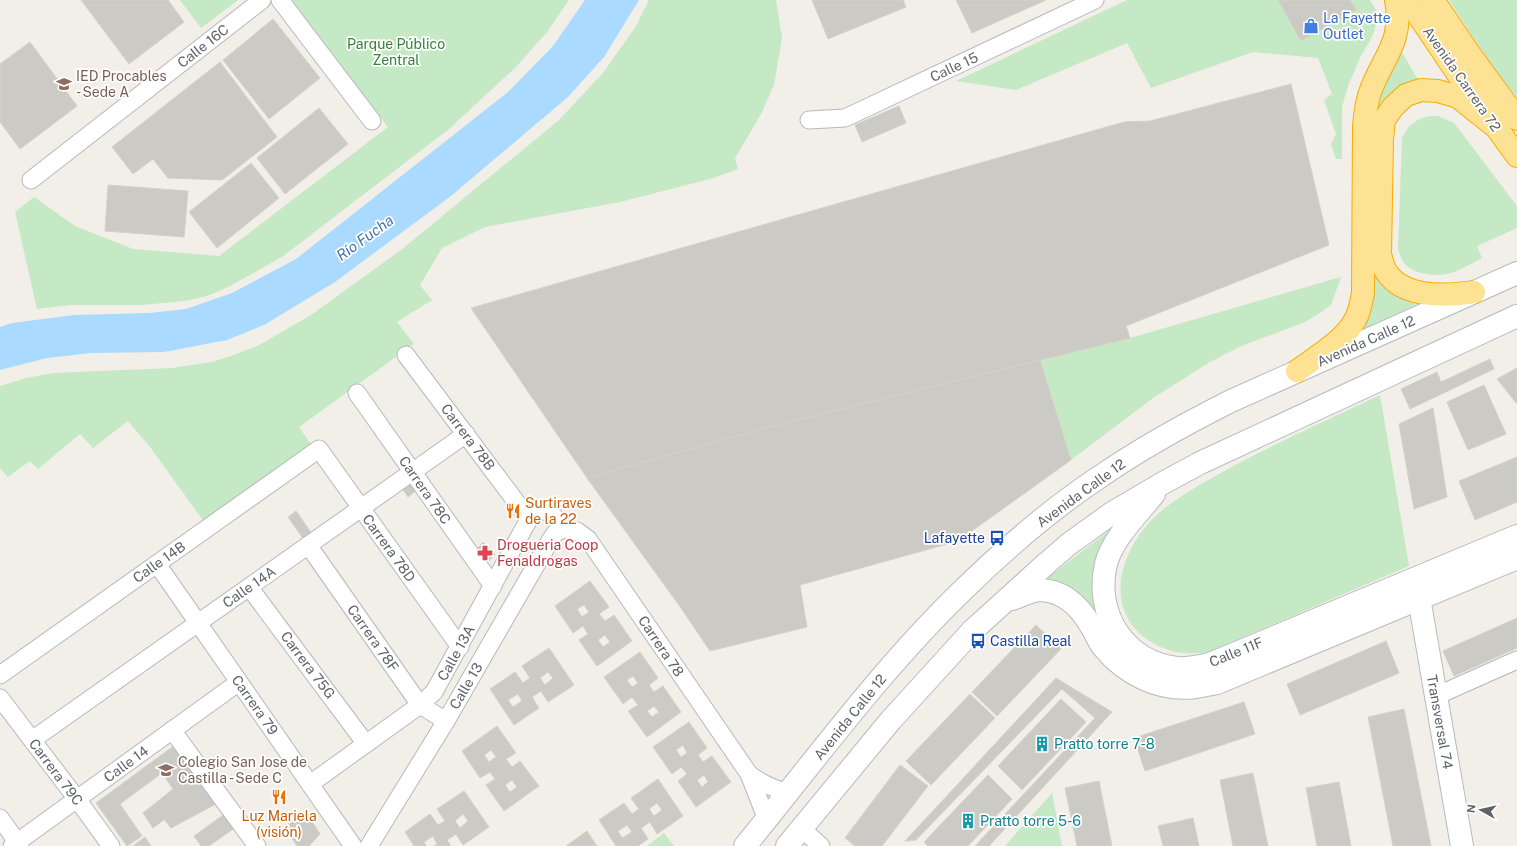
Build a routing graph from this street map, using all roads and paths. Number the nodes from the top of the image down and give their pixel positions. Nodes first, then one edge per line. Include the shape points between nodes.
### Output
1 (262, 0) edge
2 (280, 0) edge
3 (1094, 0) edge
4 (1396, 0) edge
5 (1408, 0) edge
6 (1433, 0) edge
7 (1517, 119) edge
8 (809, 120) dead end
9 (372, 121) dead end
10 (1493, 125) junction
11 (1517, 156) edge
12 (31, 180) dead end
13 (1517, 273) edge
14 (1474, 292) junction
15 (1517, 316) edge
16 (406, 355) dead end
17 (1297, 371) junction
18 (357, 393) dead end
19 (466, 434) junction
20 (318, 449) joint
21 (412, 472) junction
22 (1163, 483) junction
23 (361, 508) junction
24 (529, 519) junction
25 (565, 529) junction
26 (1517, 536) edge
27 (308, 545) junction
28 (1517, 558) edge
29 (157, 564) junction
30 (492, 586) junction
31 (249, 587) junction
32 (1419, 598) junction
33 (1007, 600) junction
34 (198, 623) junction
35 (460, 647) junction
36 (1517, 660) edge
37 (0, 675) edge
38 (239, 682) junction
39 (1436, 696) junction
40 (0, 698) edge
41 (420, 705) junction
42 (446, 721) junction
43 (172, 730) junction
44 (32, 740) junction
45 (366, 744) junction
46 (749, 774) junction
47 (310, 784) junction
48 (789, 793) junction
49 (77, 799) junction
50 (0, 818) edge
51 (767, 820) junction
52 (801, 828) junction
53 (17, 845) edge
54 (348, 845) edge
55 (111, 846) edge
56 (257, 846) edge
57 (369, 846) edge
58 (745, 846) edge
59 (787, 846) edge
60 (822, 846) edge
61 (1462, 846) edge

1 - 12 street, Calle 16C
2 - 9 street
3 - 8 street, Calle 15 via 846,118
4 - 17 highway via 1397,34 1366,103 1361,307 1343,336
5 - 10 highway, Avenida Carrera 72
6 - 7 highway, Avenida Carrera 72
10 - 11 highway, Avenida Carrera 72
10 - 14 highway via 1458,97 1438,90 1421,90 1406,95 1384,120 1380,255 1385,270 1397,282 1423,293 1448,296
13 - 14 main road, Avenida Calle 12
14 - 17 main road, Avenida Calle 12
15 - 22 main road via 1245,442
16 - 19 street, Carrera 78B
17 - 48 main road, Avenida Calle 12 via 1184,424 1097,479 1046,516 963,590 925,630 872,689
18 - 21 street, Carrera 78C
19 - 21 street, Calle 14A
19 - 24 street, Carrera 78B
20 - 23 street, Carrera 78D
20 - 29 street, Calle 14B
21 - 23 street, Calle 14A
21 - 30 street, Carrera 78C
22 - 26 main road, Calle 11F via 1114,544 1106,563 1103,582 1104,602 1110,620 1130,648 1160,665 1178,668 1210,664
22 - 33 main road via 1069,544
23 - 27 street, Calle 14A
23 - 35 street, Carrera 78D
24 - 25 street via 536,512 544,511 556,516
24 - 30 street, Calle 13A
25 - 42 street, Calle 13 via 556,532 551,539
25 - 46 street, Carrera 78 via 577,531 588,539
27 - 31 street, Calle 14A
27 - 41 street, Carrera 78F
28 - 32 main road, Calle 11F
29 - 34 street, Carrera 79
29 - 37 street, Calle 14B
30 - 35 street, Calle 13A
31 - 34 street, Calle 14A
31 - 45 street, Carrera 75G
32 - 33 main road, Calle 11F via 1217,683 1196,687 1156,684 1120,665 1102,646 1079,608 1067,598 1040,590
32 - 39 main road, Transversal 74
33 - 52 main road via 972,631 934,671
34 - 38 street, Carrera 79
34 - 44 street, Calle 14A
35 - 41 street, Calle 13A via 434,692
36 - 39 street
38 - 43 street, Calle 14
38 - 47 street, Carrera 79
39 - 61 main road, Transversal 74
40 - 44 street, Carrera 79C
41 - 42 street, Carrera 78F
41 - 45 street, Calle 13A
42 - 57 street, Calle 13
43 - 49 street, Calle 14
43 - 56 street
44 - 49 street, Carrera 79C
45 - 47 street, Calle 13A
46 - 48 street, Carrera 78 via 774,790
46 - 51 street, Carrera 78
47 - 54 street, Carrera 79
48 - 51 main road, Avenida Calle 12
49 - 53 street, Calle 14
49 - 55 street, Carrera 79C
50 - 53 street
51 - 58 main road, Avenida Calle 12
52 - 59 main road
52 - 60 street

